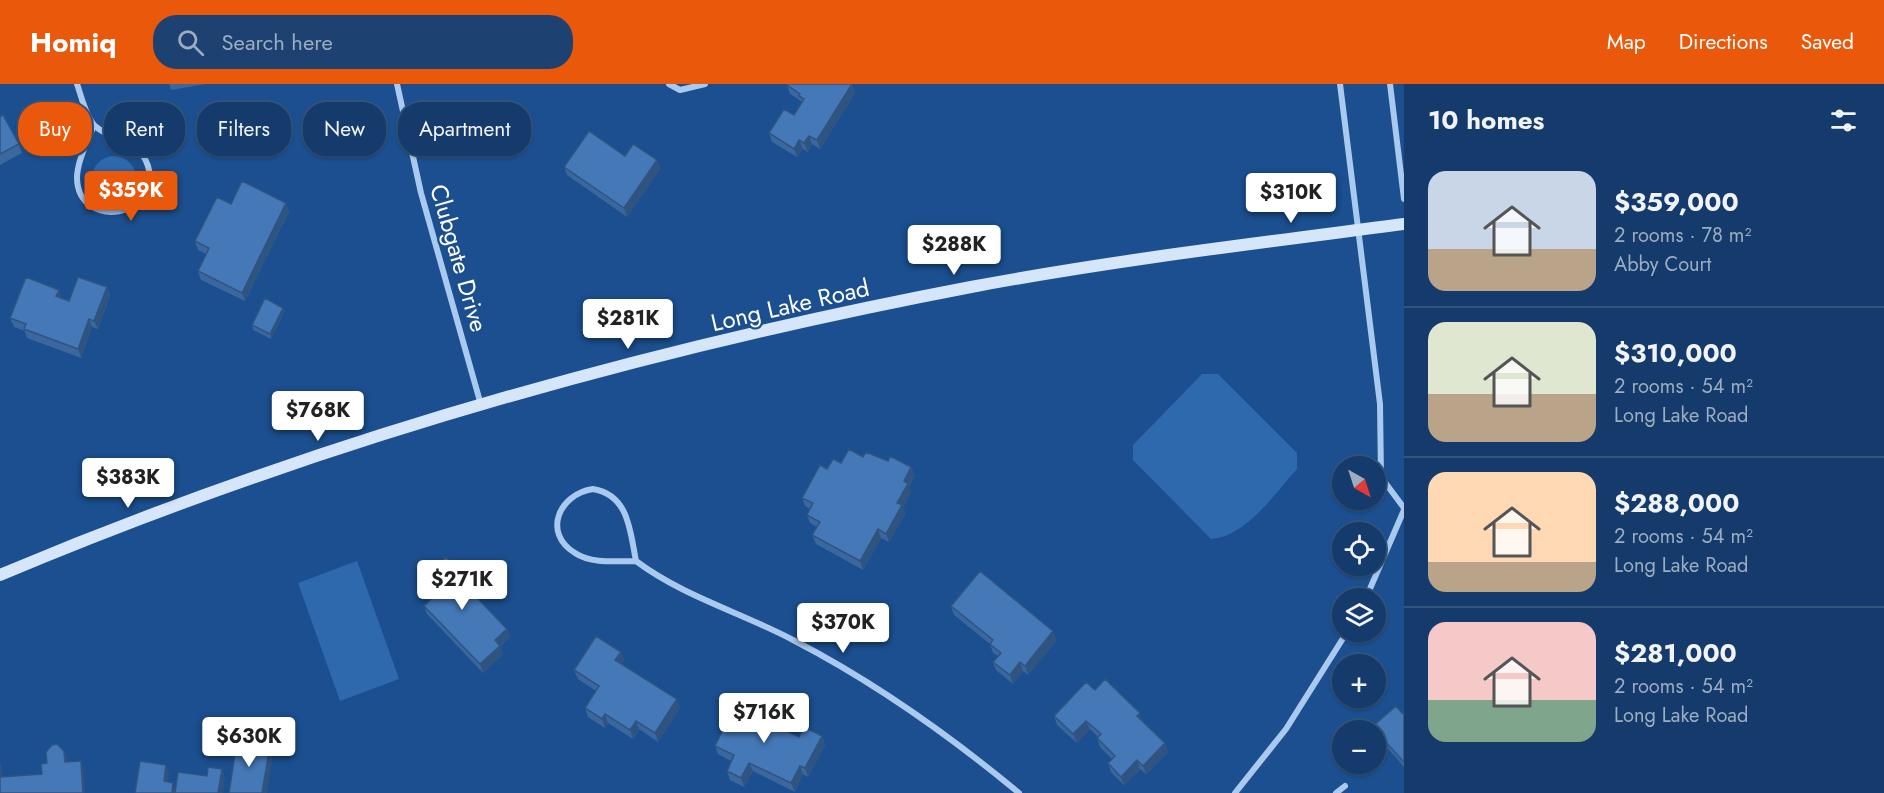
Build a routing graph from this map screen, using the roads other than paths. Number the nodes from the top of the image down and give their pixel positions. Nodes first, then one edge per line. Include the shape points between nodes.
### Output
1 (77, 84) edge
2 (397, 84) edge
3 (669, 84) edge
4 (705, 84) edge
5 (1340, 84) edge
6 (1390, 84) edge
7 (94, 125) junction
8 (1404, 199) edge
9 (1404, 224) edge
10 (1359, 230) junction
11 (482, 405) junction
12 (1404, 509) edge
13 (636, 561) junction
14 (0, 575) edge
15 (1370, 588) edge
16 (1341, 642) edge
17 (1345, 786) dead end
18 (1019, 793) edge
19 (1235, 793) edge
20 (1336, 793) edge

1 - 7 street
2 - 11 street, Clubgate Drive via 415,171
3 - 4 street via 680,90
5 - 10 street
6 - 8 street
7 - 7 street via 79,166 79,187 83,197 98,210 126,211 143,197 150,176 147,165 134,147
9 - 10 main road, Long Lake Road
10 - 11 main road, Long Lake Road via 1168,255 915,298 688,350
10 - 12 street via 1380,404 1381,477
11 - 14 main road, Long Lake Road via 269,474
12 - 15 street
13 - 13 street via 626,514 613,496 604,491 582,490 564,504 559,515 560,538 576,555
13 - 18 street via 672,585 795,641 867,682 954,741
16 - 19 street via 1286,729
17 - 20 street

